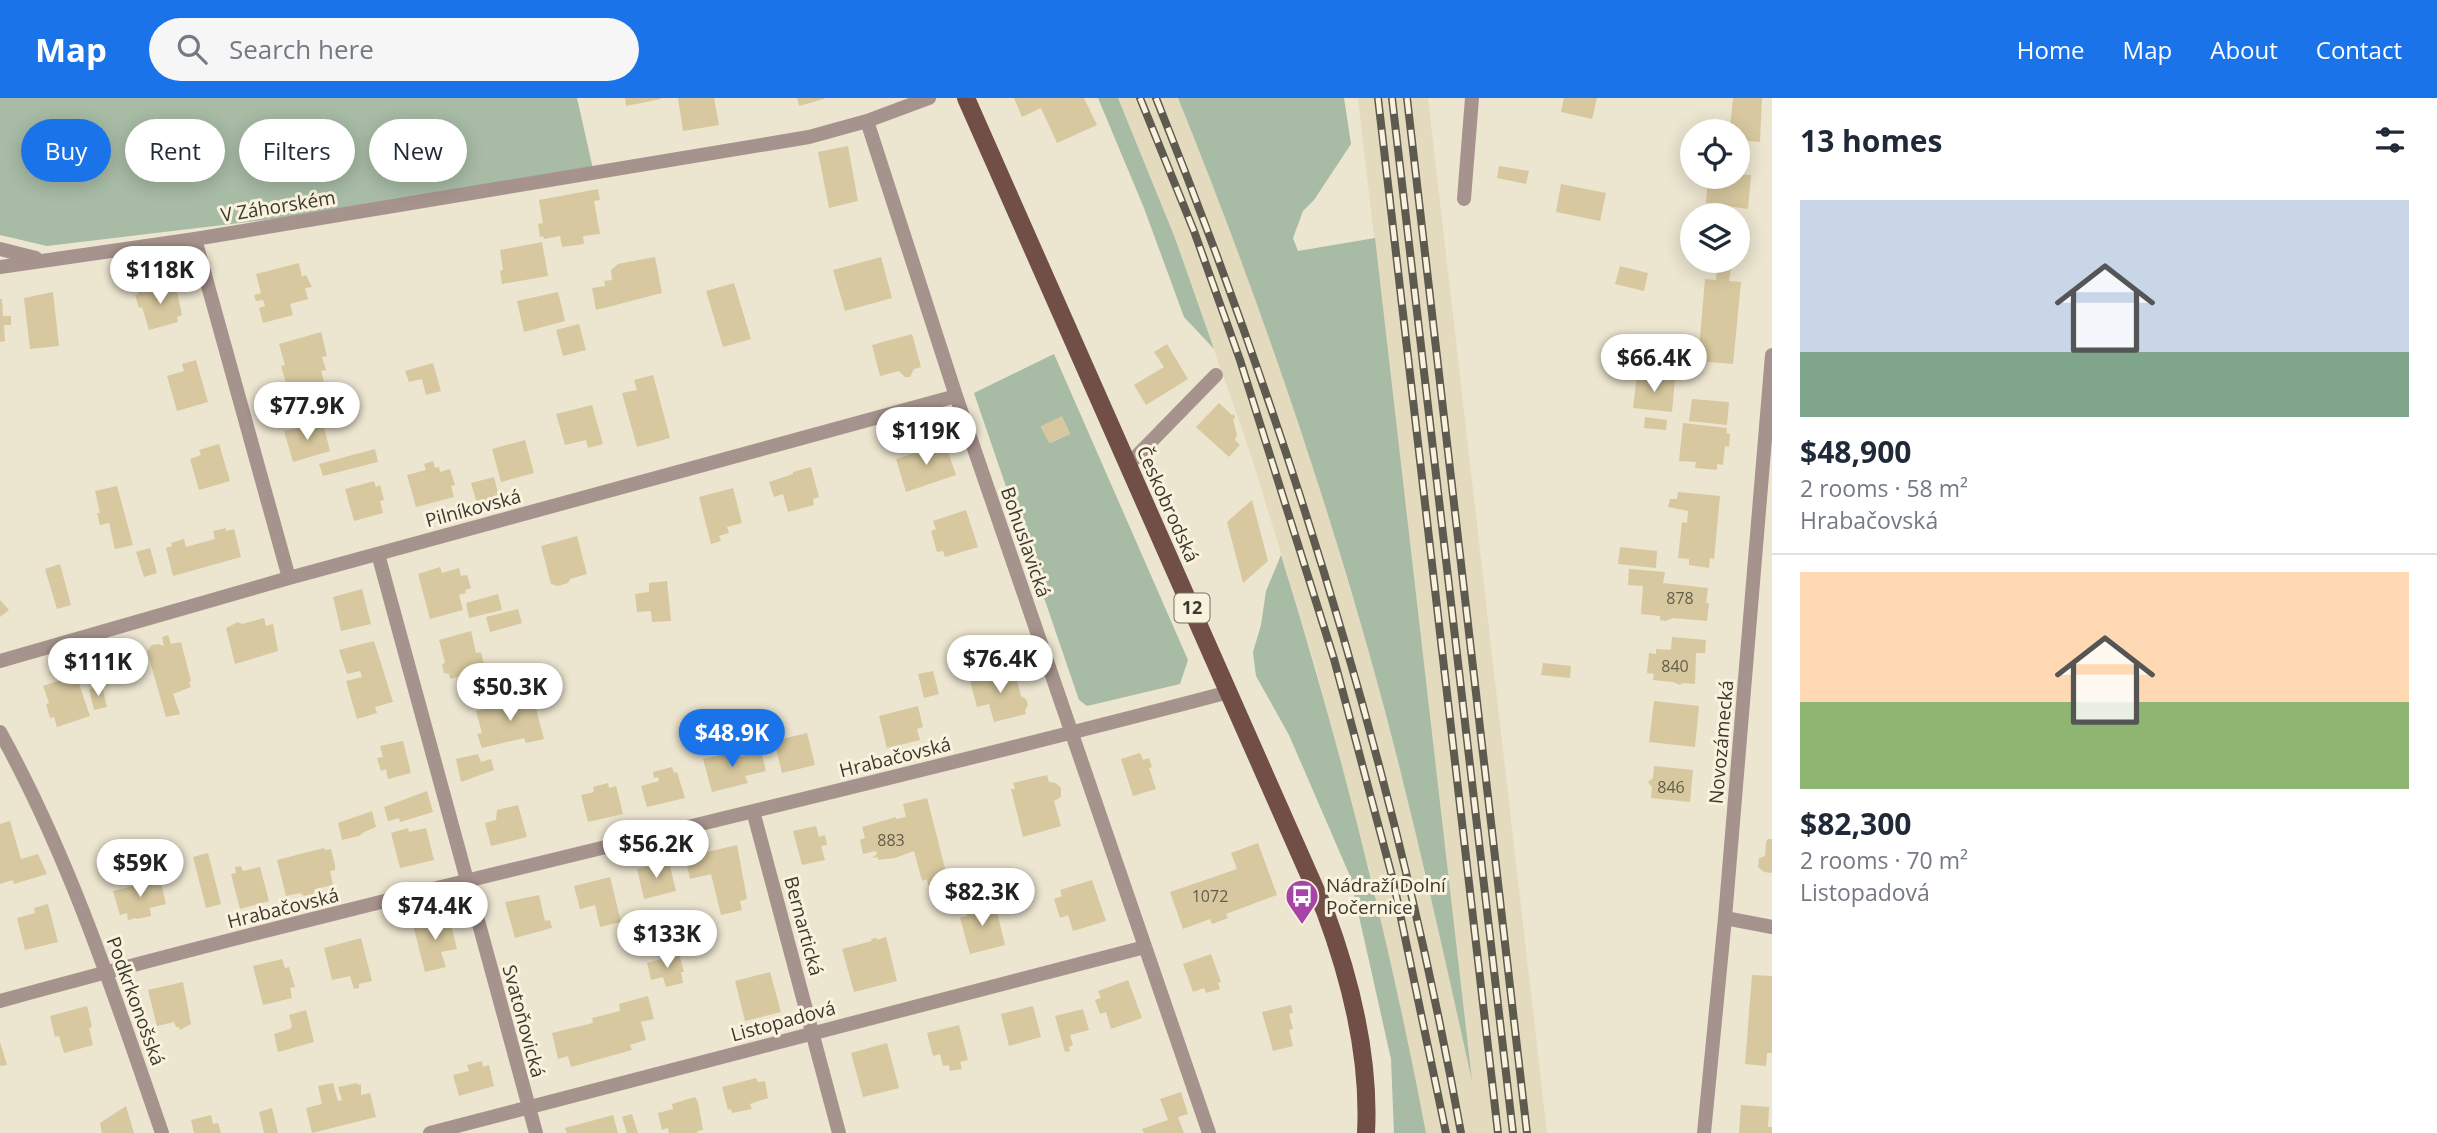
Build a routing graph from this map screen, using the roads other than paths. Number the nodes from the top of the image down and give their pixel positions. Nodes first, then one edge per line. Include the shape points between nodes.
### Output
1 (929, 98) edge
2 (966, 98) edge
3 (1472, 98) edge
4 (867, 121) junction
5 (1464, 199) dead end
6 (195, 239) junction
7 (0, 249) edge
8 (43, 260) junction
9 (0, 267) edge
10 (1772, 355) edge
11 (1216, 375) dead end
12 (956, 396) junction
13 (1128, 465) junction
14 (1766, 519) edge
15 (378, 554) junction
16 (289, 578) junction
17 (0, 661) edge
18 (1228, 692) junction
19 (0, 732) edge
20 (1071, 734) junction
21 (753, 811) junction
22 (466, 880) junction
23 (1726, 918) junction
24 (1772, 927) edge
25 (1145, 947) junction
26 (106, 972) junction
27 (0, 1001) edge
28 (813, 1033) junction
29 (528, 1107) junction
30 (162, 1133) edge
31 (430, 1133) edge
32 (536, 1133) edge
33 (839, 1133) edge
34 (1209, 1133) edge
35 (1366, 1133) edge
36 (1704, 1133) edge

1 - 4 street, V Záhorském
2 - 13 main road, Českobrodská / 12
3 - 5 street
4 - 6 street, V Záhorském via 809,138
4 - 12 street, Bohuslavická
6 - 8 street, V Záhorském
6 - 16 street
7 - 8 street, V Záhorském
8 - 9 street, V Záhorském
10 - 14 street, Novozámecká
11 - 13 street
12 - 15 street, Pilníkovská
12 - 20 street, Bohuslavická
13 - 18 main road, Českobrodská / 12
14 - 23 street, Novozámecká
15 - 16 street, Pilníkovská
15 - 22 street, Svatoňovická
16 - 17 street, Pilníkovská
18 - 20 street, Hrabačovská
18 - 35 main road, Českobrodská / 12 via 1344,963 1361,1042
19 - 26 street, Podkrkonošská via 54,844
20 - 21 street, Hrabačovská
20 - 25 street, Bohuslavická
21 - 22 street, Hrabačovská
21 - 28 street, Bernartická
22 - 26 street, Hrabačovská
22 - 29 street, Svatoňovická
23 - 24 street
23 - 36 street, Novozámecká
25 - 28 street, Listopadová
25 - 34 street, Bohuslavická
26 - 27 street, Hrabačovská
26 - 30 street, Podkrkonošská
28 - 29 street, Listopadová
28 - 33 street, Bernartická
29 - 31 street, Listopadová
29 - 32 street, Svatoňovická

